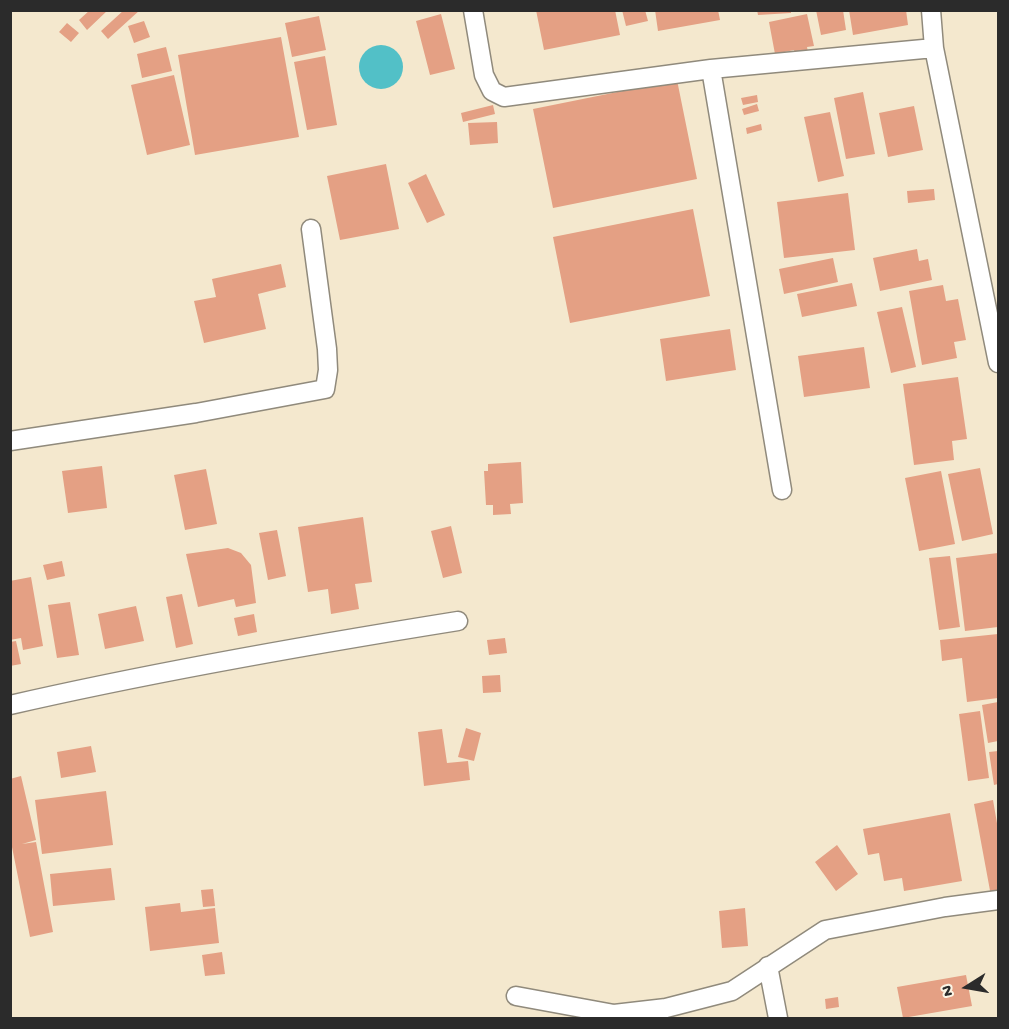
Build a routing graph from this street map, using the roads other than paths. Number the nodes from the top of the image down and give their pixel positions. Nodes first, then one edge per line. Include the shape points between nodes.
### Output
1 (473, 10) edge
2 (931, 10) edge
3 (934, 48) junction
4 (711, 69) junction
5 (311, 229) dead end
6 (999, 363) edge
7 (10, 441) edge
8 (782, 490) dead end
9 (458, 621) dead end
10 (10, 705) edge
11 (999, 900) edge
12 (768, 966) junction
13 (516, 996) dead end
14 (778, 1018) edge

1 - 4 street via 484,75 492,91 504,97
2 - 3 street
3 - 4 street
3 - 6 street
4 - 8 street
5 - 7 street via 327,349 325,389
9 - 10 street via 146,676
11 - 12 street via 825,930
12 - 13 street via 732,991 614,1014
12 - 14 street

